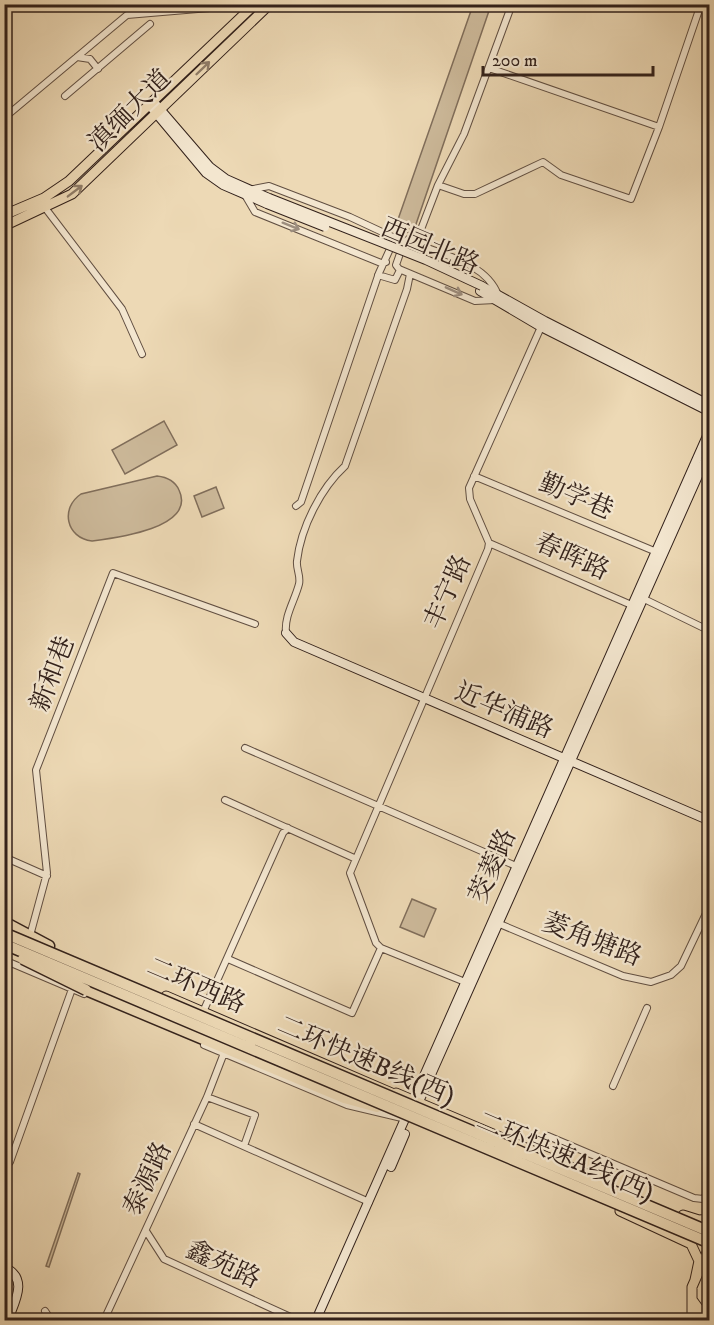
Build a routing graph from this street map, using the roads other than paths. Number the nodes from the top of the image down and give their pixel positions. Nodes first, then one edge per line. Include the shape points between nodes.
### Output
1 (191, 4) edge
2 (270, 4) edge
3 (512, 4) edge
4 (701, 4) edge
5 (202, 8) junction
6 (251, 8) edge
7 (150, 24) dead end
8 (76, 57) junction
9 (489, 68) junction
10 (98, 69) junction
11 (65, 96) dead end
12 (155, 107) junction
13 (4, 118) edge
14 (659, 127) junction
15 (438, 185) junction
16 (246, 193) junction
17 (4, 200) edge
18 (46, 209) junction
19 (8, 214) edge
20 (4, 226) edge
21 (420, 232) junction
22 (408, 240) junction
23 (417, 244) junction
24 (386, 262) junction
25 (400, 270) junction
26 (410, 274) junction
27 (378, 275) junction
28 (497, 298) junction
29 (541, 327) junction
30 (142, 354) dead end
31 (710, 405) edge
32 (710, 412) edge
33 (710, 429) edge
34 (710, 449) edge
35 (474, 476) junction
36 (296, 506) dead end
37 (489, 543) junction
38 (659, 553) junction
39 (640, 597) junction
40 (636, 607) junction
41 (255, 624) dead end
42 (710, 631) edge
43 (286, 633) joint
44 (424, 699) junction
45 (245, 748) dead end
46 (567, 761) junction
47 (225, 800) dead end
48 (380, 807) junction
49 (710, 821) edge
50 (288, 828) junction
51 (4, 857) edge
52 (354, 858) junction
53 (516, 866) junction
54 (47, 876) junction
55 (710, 905) edge
56 (4, 917) edge
57 (4, 922) edge
58 (495, 922) junction
59 (4, 928) edge
60 (31, 932) junction
61 (4, 933) edge
62 (49, 946) junction
63 (4, 948) edge
64 (381, 948) junction
65 (228, 959) junction
66 (4, 960) edge
67 (465, 982) junction
68 (72, 989) junction
69 (647, 1008) dead end
70 (203, 1012) junction
71 (224, 1053) junction
72 (613, 1086) dead end
73 (207, 1097) junction
74 (376, 1107) junction
75 (412, 1111) junction
76 (433, 1119) dead end
77 (194, 1124) junction
78 (548, 1136) dead end
79 (244, 1146) junction
80 (4, 1159) edge
81 (710, 1191) edge
82 (649, 1201) junction
83 (369, 1202) junction
84 (641, 1219) junction
85 (710, 1219) edge
86 (146, 1231) junction
87 (710, 1232) edge
88 (710, 1245) edge
89 (4, 1267) edge
90 (694, 1280) junction
91 (692, 1293) junction
92 (45, 1311) dead end
93 (710, 1317) edge
94 (8, 1320) edge
95 (51, 1320) edge
96 (104, 1320) edge
97 (297, 1320) edge
98 (316, 1320) edge
99 (322, 1320) edge
100 (692, 1320) edge

1 - 5 street
12 -> 2 main road, 滇缅大道
3 - 9 street
4 - 14 street
5 - 6 street
5 - 8 street via 127,15
6 - 12 main road, 滇缅大道
7 - 10 street
8 - 10 street via 90,59
8 - 13 street
9 - 14 street
9 - 15 street via 464,134
10 - 11 street
12 - 16 street, 西园北路 via 203,161
18 -> 12 main road, 滇缅大道 via 96,174
12 - 19 main road, 滇缅大道 via 69,181 44,198
14 - 15 street via 631,199 561,175 543,162 476,194
15 - 21 street
16 -> 24 street via 255,212
16 - 24 street via 269,186 394,235
16 - 28 street, 西园北路, bridge
17 - 19 street
18 - 20 main road, 滇缅大道
18 - 30 street via 122,309
21 - 22 street
21 - 23 street
22 - 23 street
22 - 25 street via 396,265
23 - 28 street via 484,273 494,283
24 - 27 street
25 - 26 street
25 - 27 street via 395,280
26 -> 28 street via 475,301
26 - 43 street via 345,466 319,498 307,527 297,559 299,583
27 - 36 street via 301,502
28 - 29 street, 西园北路
28 - 31 street, 西园北路
29 - 32 street, 西园北路
29 - 35 street, 丰宁路
33 - 38 street, 茭菱路
34 - 38 street, 茭菱路
35 - 37 street, 丰宁路 via 470,499
35 - 38 street, 勤学巷
37 - 40 street, 春晖路
37 - 44 street, 丰宁路
38 - 39 street, 茭菱路
39 - 40 street, 茭菱路
39 - 42 street
40 - 46 street, 茭菱路
41 - 54 street, 新和巷 via 113,573 36,770
43 - 44 street, 近华浦路 via 294,642
44 - 46 street, 近华浦路
44 - 48 street, 丰宁路
45 - 48 street
46 - 49 street, 近华浦路
46 - 53 street, 茭菱路
46 - 58 street, 茭菱路
47 - 50 street
48 - 52 street, 丰宁路
48 - 53 street
50 - 52 street
50 - 65 street
51 - 54 street
52 - 64 street, 丰宁路 via 350,873
53 - 58 street, 茭菱路
54 - 60 street, 新和巷
55 - 58 street, 菱角塘路 via 681,966 671,975 651,982 623,976
56 - 60 street
57 - 62 highway
58 - 67 street, 茭菱路
58 - 75 street, 茭菱路
59 - 62 main road, 二环西路
60 - 62 street
61 - 87 highway, 二环快速B线(西), bridge
62 - 70 main road, 二环西路
63 - 74 main road, 二环西路
63 - 74 highway, bridge via 74,985 352,1101
63 - 88 highway, 二环快速A线(西), bridge
64 - 65 street via 351,1013
64 - 67 street
65 - 70 street
66 - 68 street
67 - 75 street, 茭菱路
68 - 71 street
68 - 80 street via 10,1162
69 - 72 street
70 - 75 main road, 二环西路 via 385,1088
71 - 73 street, 泰源路
71 - 75 street via 347,1105
73 - 77 street, 泰源路
73 - 79 street via 255,1115
74 - 75 main road, 二环西路
75 - 76 main road
75 - 82 main road
75 - 83 street, 茭菱路
75 - 84 main road
75 - 99 street, 茭菱路
77 - 79 street
77 - 86 street, 泰源路
78 - 81 street via 694,1198 703,1199
79 - 83 street
82 - 84 main road via 654,1207 653,1215
82 - 85 main road via 692,1219
83 - 98 street, 茭菱路
84 - 90 main road via 691,1244 699,1261
86 - 96 street, 泰源路
86 - 97 street, 鑫苑路 via 164,1259
88 - 90 main road
89 - 94 street via 19,1278
90 - 91 main road
91 - 93 main road via 697,1308
91 - 100 main road
92 - 95 street

